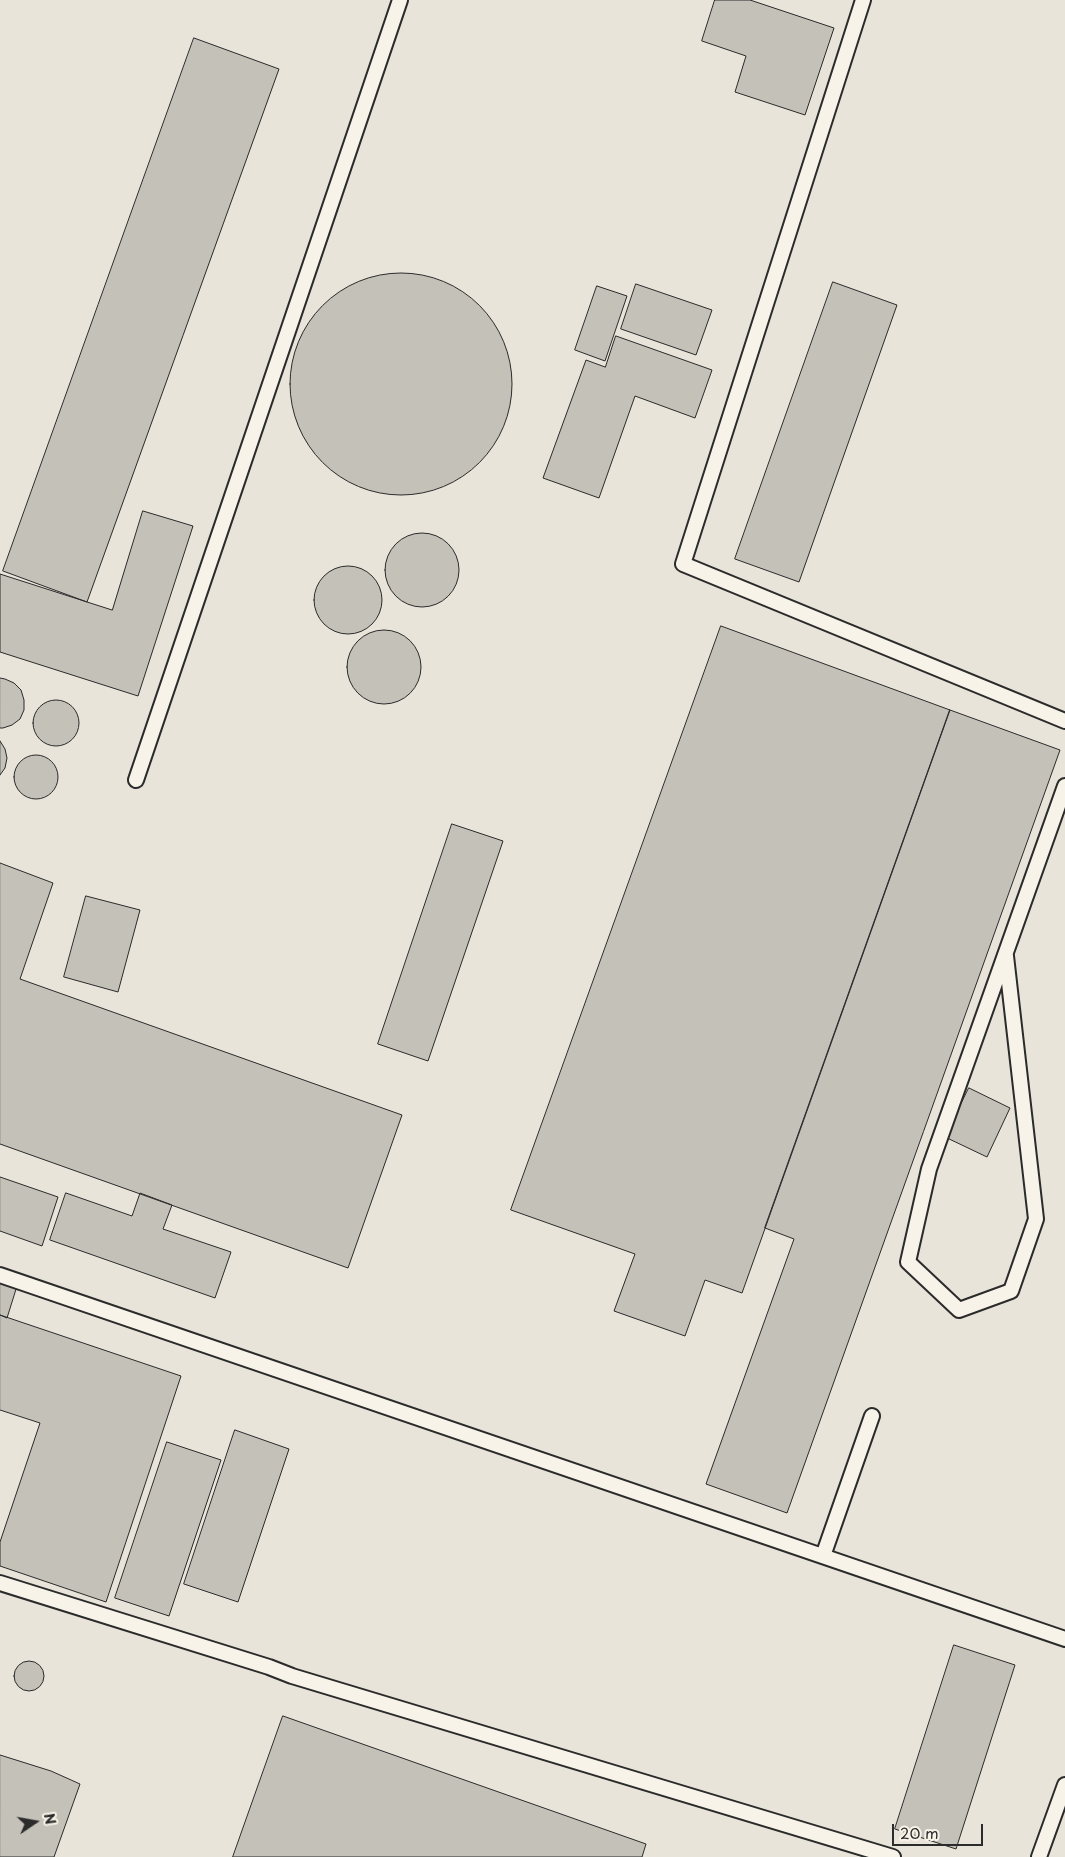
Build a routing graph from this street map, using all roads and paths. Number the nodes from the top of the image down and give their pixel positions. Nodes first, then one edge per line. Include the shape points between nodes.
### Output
1 (400, 0) edge
2 (863, 0) edge
3 (1065, 721) edge
4 (136, 780) dead end
5 (1065, 786) edge
6 (1006, 956) junction
7 (0, 1275) edge
8 (872, 1416) dead end
9 (823, 1556) junction
10 (0, 1584) edge
11 (1065, 1639) edge
12 (1065, 1785) edge
13 (894, 1857) edge
14 (1039, 1857) edge

1 - 4 lane
2 - 3 lane via 683,564
5 - 6 lane
6 - 6 lane via 929,1168 908,1262 960,1310 1011,1291 1036,1219
7 - 9 lane
8 - 9 lane
9 - 11 lane
10 - 13 lane via 292,1676
12 - 14 lane

